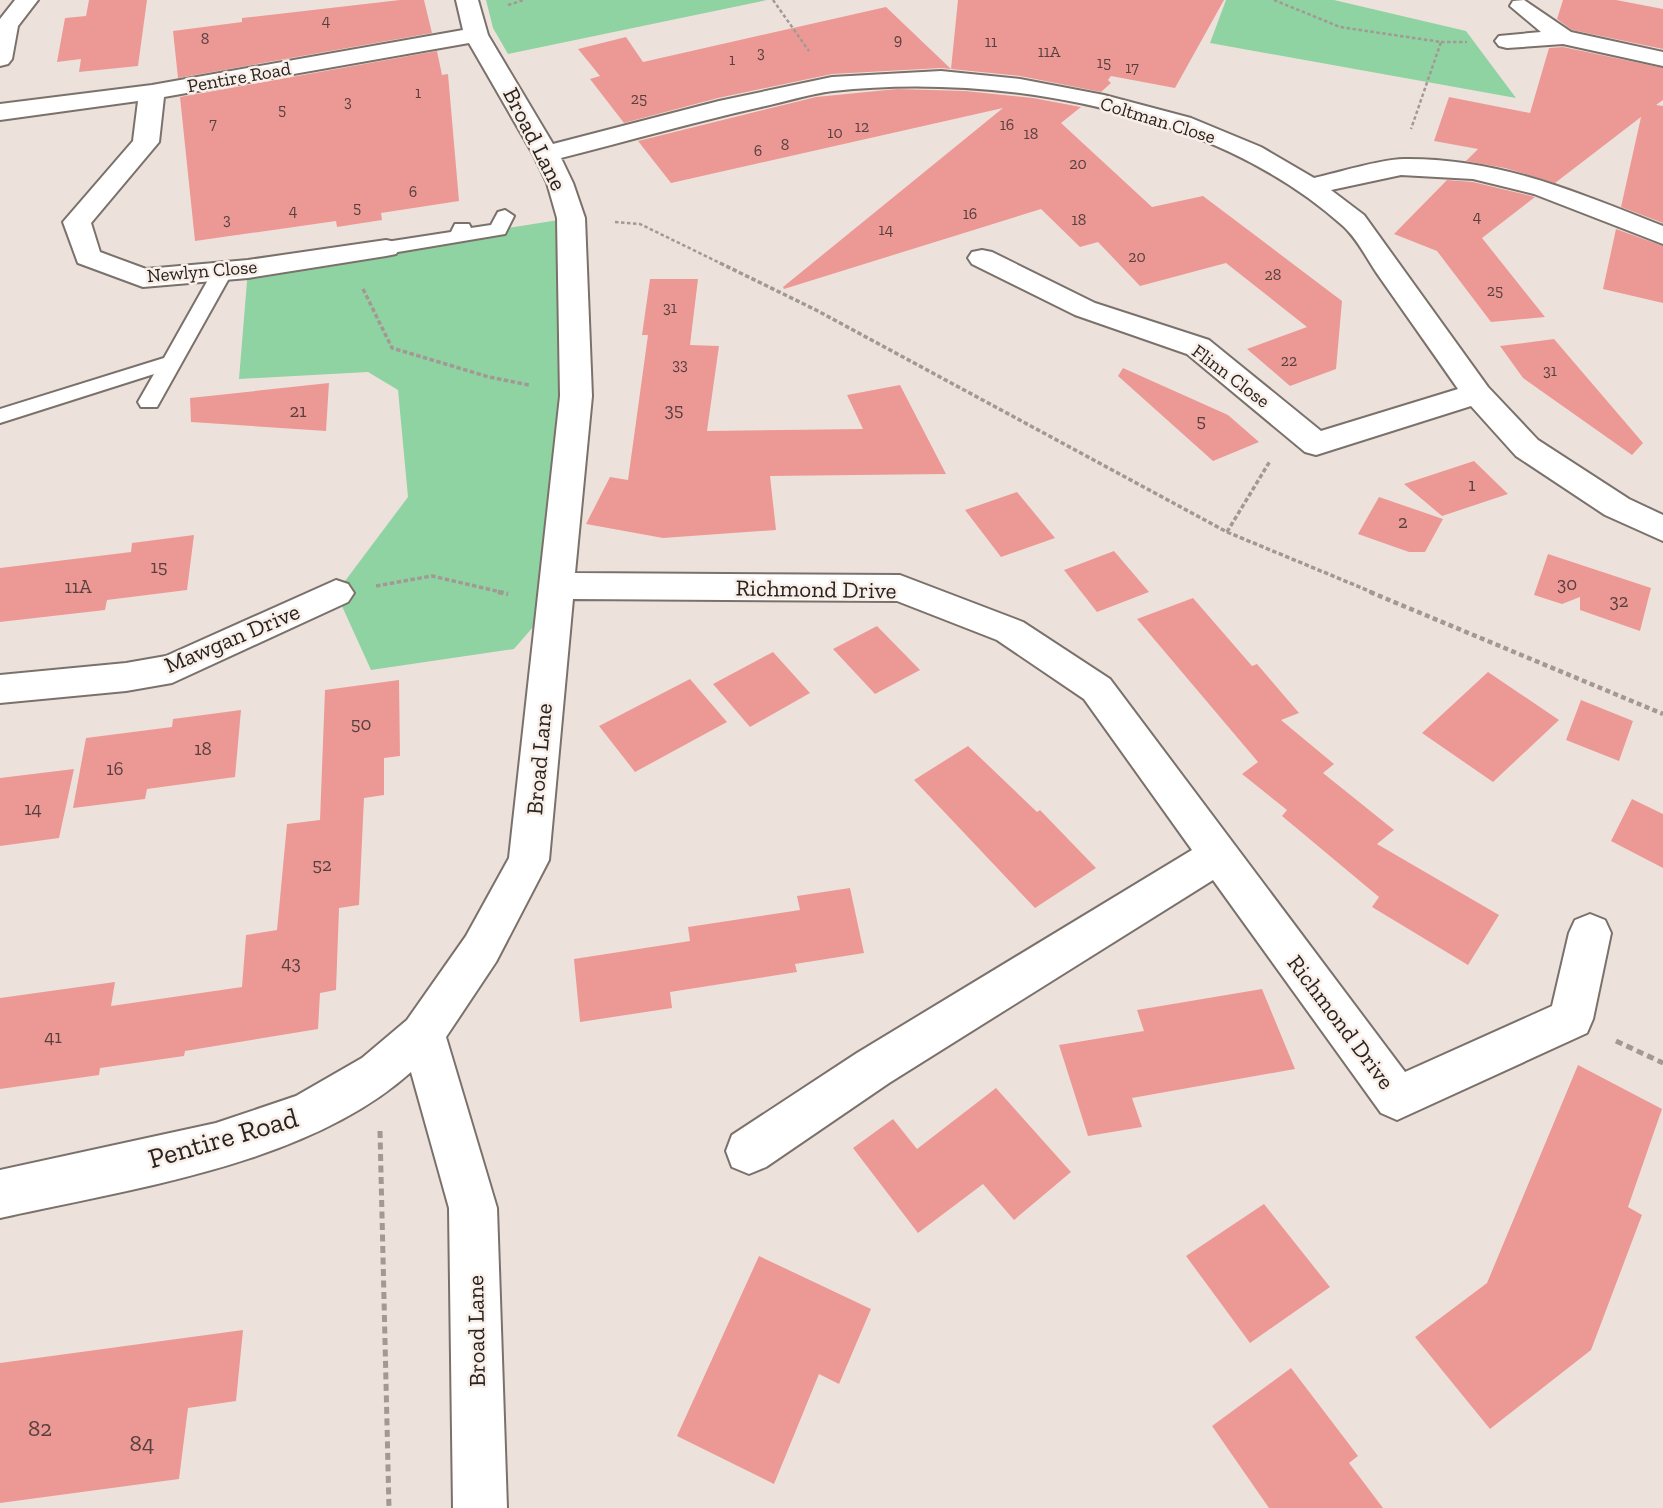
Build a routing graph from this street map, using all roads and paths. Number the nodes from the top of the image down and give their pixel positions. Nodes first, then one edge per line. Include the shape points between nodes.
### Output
1 (27, 0) edge
2 (467, 0) edge
3 (773, 0) edge
4 (1274, 0) edge
5 (1521, 6) dead end
6 (476, 35) junction
7 (1563, 37) junction
8 (1507, 41) dead end
9 (0, 59) edge
10 (1663, 60) edge
11 (832, 84) junction
12 (152, 92) junction
13 (0, 112) edge
14 (546, 154) junction
15 (1401, 167) junction
16 (1310, 187) junction
17 (505, 216) dead end
18 (571, 218) junction
19 (1663, 236) edge
20 (386, 247) joint
21 (346, 253) junction
22 (982, 258) dead end
23 (223, 271) junction
24 (172, 362) junction
25 (1478, 394) junction
26 (576, 396) junction
27 (149, 402) dead end
28 (0, 416) edge
29 (1316, 444) junction
30 (1663, 529) edge
31 (1227, 532) junction
32 (336, 593) joint
33 (555, 595) junction
34 (0, 689) edge
35 (1663, 715) edge
36 (1217, 856) junction
37 (1590, 933) dead end
38 (424, 1034) junction
39 (378, 1073) junction
40 (749, 1151) dead end
41 (0, 1194) edge
42 (389, 1508) edge
43 (480, 1508) edge

1 - 9 street via 7,25
2 - 6 street, Broad Lane
3 - 11 path
4 - 15 path via 1340,27 1441,43
5 - 7 street
6 - 12 street, Pentire Road
6 - 14 street, Broad Lane
7 - 8 street
7 - 10 street
11 - 14 street, Coltman Close
11 - 16 street, Coltman Close via 941,78 1020,86 1104,102 1182,123 1252,152
12 - 13 street, Pentire Road
12 - 23 street, Newlyn Close via 146,142 77,222 88,257 143,278
14 - 18 street, Broad Lane
15 - 16 street
15 - 19 street via 1473,171 1543,188
16 - 25 street, Coltman Close via 1354,221
17 - 20 lane via 498,230 460,232
18 - 26 street, Broad Lane
18 - 31 path via 651,229 816,310
20 - 21 street, Newlyn Close
21 - 23 street, Newlyn Close
21 - 26 path via 392,348 489,377
22 - 29 street, Flinn Close via 1085,309 1198,347
23 - 24 lane
24 - 27 lane
24 - 28 lane
25 - 29 street
25 - 30 street, Coltman Close via 1527,448 1617,507
26 - 33 street, Broad Lane
29 - 31 path via 1276,450
31 - 35 path
32 - 33 path via 432,576
32 - 34 street, Mawgan Drive via 172,669
33 - 36 street, Richmond Drive via 900,589 1010,631 1097,689
33 - 38 street, Broad Lane via 529,860 481,949
36 - 37 street, Richmond Drive via 1397,1098 1571,1019
36 - 40 street via 873,1068
38 - 39 street, Pentire Road
38 - 43 street, Broad Lane via 473,1208
39 - 41 street, Pentire Road via 308,1114 216,1146
39 - 42 path

